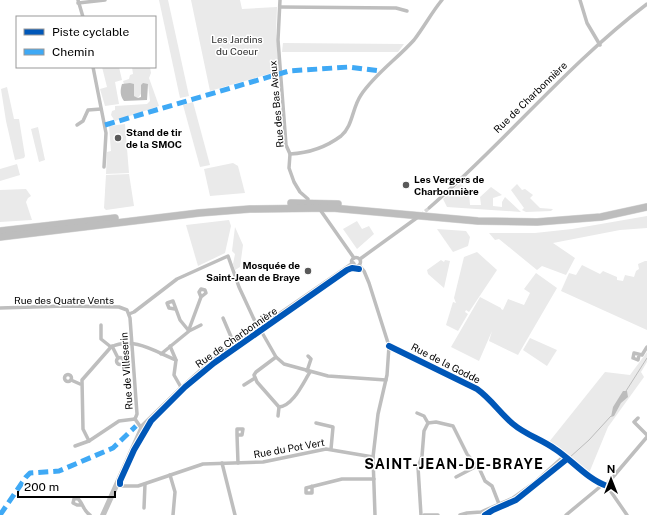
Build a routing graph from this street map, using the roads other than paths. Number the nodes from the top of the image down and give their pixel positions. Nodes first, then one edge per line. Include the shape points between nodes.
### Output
1 (105, 0) edge
2 (280, 0) edge
3 (442, 0) edge
4 (580, 0) edge
5 (78, 1) edge
6 (647, 4) edge
7 (280, 7) junction
8 (407, 11) dead end
9 (83, 16) edge
10 (600, 45) junction
11 (93, 68) edge
12 (101, 109) junction
13 (77, 125) dead end
14 (290, 154) junction
15 (104, 167) dead end
16 (308, 199) dead end
17 (647, 202) edge
18 (647, 207) edge
19 (429, 208) tunnel mouth
20 (321, 211) dead end
21 (418, 218) tunnel mouth
22 (0, 231) edge
23 (0, 236) edge
24 (354, 258) junction
25 (360, 259) junction
26 (356, 265) junction
27 (201, 297) dead end
28 (0, 308) edge
29 (175, 309) dead end
30 (128, 312) junction
31 (223, 318) dead end
32 (101, 325) dead end
33 (201, 325) dead end
34 (260, 329) junction
35 (189, 331) junction
36 (132, 344) junction
37 (170, 346) junction
38 (235, 346) junction
39 (389, 346) junction
40 (111, 347) junction
41 (647, 347) edge
42 (161, 354) junction
43 (640, 355) dead end
44 (308, 356) dead end
45 (276, 357) junction
46 (118, 358) dead end
47 (176, 360) junction
48 (308, 371) junction
49 (255, 378) junction
50 (71, 380) dead end
51 (386, 380) junction
52 (80, 384) junction
53 (244, 385) dead end
54 (182, 389) junction
55 (279, 407) junction
56 (417, 413) dead end
57 (278, 416) dead end
58 (638, 418) dead end
59 (135, 419) junction
60 (316, 423) dead end
61 (428, 423) junction
62 (142, 429) junction
63 (237, 435) dead end
64 (647, 436) edge
65 (89, 441) junction
66 (75, 446) dead end
67 (331, 449) junction
68 (564, 456) junction
69 (373, 457) junction
70 (222, 463) junction
71 (238, 463) junction
72 (477, 466) junction
73 (170, 475) junction
74 (456, 477) dead end
75 (374, 479) junction
76 (145, 484) junction
77 (604, 485) junction
78 (116, 486) junction
79 (312, 486) dead end
80 (498, 504) junction
81 (82, 505) dead end
82 (144, 508) dead end
83 (90, 515) edge
84 (103, 515) edge
85 (173, 515) edge
86 (235, 515) edge
87 (375, 515) edge
88 (422, 515) edge
89 (438, 515) edge
90 (460, 515) edge
91 (566, 515) edge
92 (627, 515) edge

1 - 5 street
2 - 7 street, Rue des Bas Avaux
3 - 14 street via 414,39 380,71 361,95 354,106 345,132 316,151
4 - 10 street via 587,23
5 - 9 street
6 - 10 street, Rue de Charbonnière
7 - 8 street via 396,8
7 - 14 street, Rue des Bas Avaux via 278,40 286,145
10 - 19 street, Rue de Charbonnière
11 - 12 street
12 - 13 street via 88,110 84,119
12 - 15 street via 106,133
14 - 16 street, Rue des Bas Avaux via 289,168 294,182
17 - 22 highway via 576,215 520,218 352,204 264,204 198,208
18 - 23 highway via 594,218 537,222 478,221 332,208 250,209
20 - 24 street
21 - 25 street
24 - 25 street
24 - 26 street via 352,261
25 - 26 street
26 - 34 street, Rue de Charbonnière
26 - 39 street via 364,271 369,283
27 - 35 street
28 - 30 street, Rue des Quatre Vents via 119,307
29 - 35 street
30 - 34 street via 134,312 176,279 228,256 239,287
30 - 36 street, Rue de Villeserin
31 - 38 street
32 - 40 street via 101,339
33 - 35 street
34 - 38 street, Rue de Charbonnière
34 - 45 street
35 - 37 street
36 - 40 street
36 - 42 street via 140,344
36 - 59 street, Rue de Villeserin via 137,414
37 - 42 street
37 - 47 street
38 - 54 street, Rue de Charbonnière via 204,368
39 - 51 street
39 - 68 street, Rue de la Godde via 477,389 486,395 511,423
40 - 46 street
40 - 52 street
41 - 43 street
42 - 47 street
44 - 48 street via 311,359
45 - 48 street via 282,363
45 - 49 street via 256,372
47 - 54 street via 174,375
48 - 51 street via 328,376
48 - 55 street via 294,396
49 - 53 street
49 - 55 street
50 - 52 street
51 - 69 street via 378,414
52 - 65 street via 83,429
54 - 62 street, Rue de Charbonnière
55 - 57 street
56 - 61 street via 424,416
58 - 64 street via 634,422
59 - 62 street, Rue de Villeserin
59 - 65 street via 119,421
60 - 67 street via 333,427
61 - 72 street via 453,426 467,454
61 - 88 street via 424,431 422,456 418,467
62 - 78 street, Rue de Charbonnière
63 - 71 street
64 - 77 street
65 - 66 street
67 - 69 street, Rue du Pot Vert
67 - 71 street, Rue du Pot Vert via 263,462
68 - 77 street, Rue de la Godde
68 - 80 street via 516,496
69 - 75 street
70 - 71 street, Rue du Pot Vert
70 - 73 street, Rue du Pot Vert via 203,464
70 - 86 street
72 - 74 street
72 - 80 street via 485,481 492,486
73 - 76 street, Rue du Pot Vert
73 - 85 street via 174,492
75 - 79 street via 342,479
75 - 87 street
76 - 78 street, Rue du Pot Vert via 123,488
76 - 82 street
77 - 91 street
77 - 92 street, Rue de la Godde
78 - 84 street, Rue de Charbonnière
80 - 90 street via 481,512
81 - 83 street
88 - 89 street

